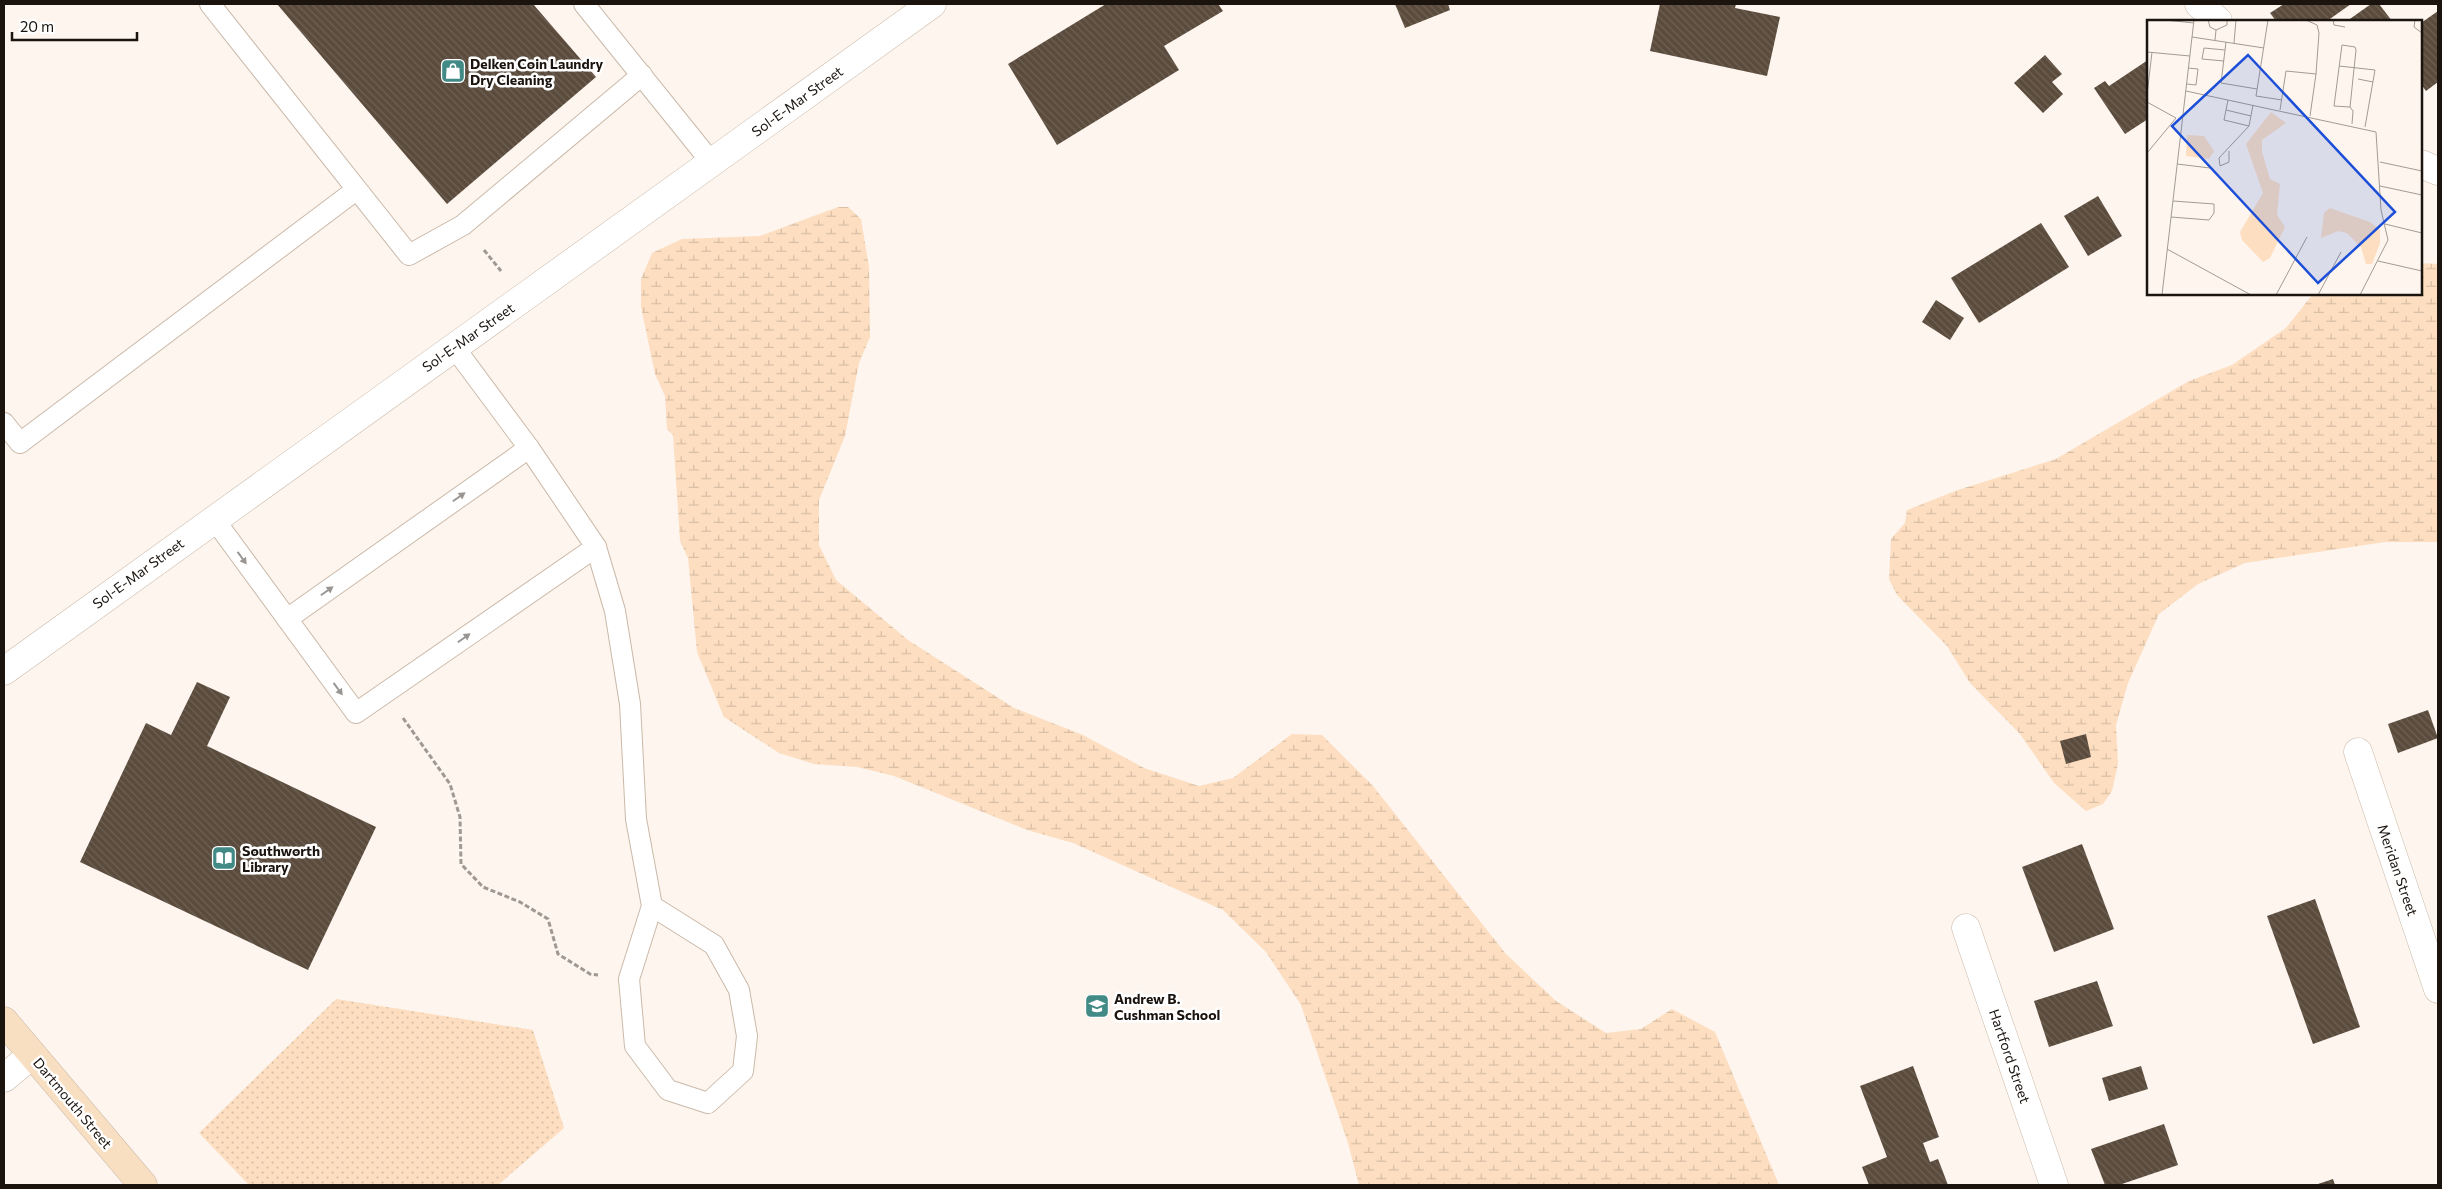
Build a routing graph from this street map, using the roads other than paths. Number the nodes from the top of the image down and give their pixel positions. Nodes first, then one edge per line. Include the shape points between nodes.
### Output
1 (210, 4) edge
2 (584, 4) edge
3 (932, 4) edge
4 (2199, 4) edge
5 (2217, 20) edge
6 (642, 75) junction
7 (712, 163) junction
8 (2422, 164) edge
9 (2438, 171) edge
10 (356, 190) junction
11 (454, 347) junction
12 (4, 423) edge
13 (529, 448) junction
14 (214, 518) junction
15 (596, 547) junction
16 (287, 619) junction
17 (4, 671) edge
18 (2358, 752) dead end
19 (652, 906) junction
20 (1966, 928) dead end
21 (2438, 989) edge
22 (4, 1021) edge
23 (32, 1055) junction
24 (4, 1078) edge
25 (143, 1185) edge
26 (2054, 1185) edge

1 - 10 lane
2 - 6 lane
3 - 7 street, Sol-E-Mar Street
4 - 5 street
6 - 7 lane
6 - 10 lane via 463,225 409,255
7 - 11 street, Sol-E-Mar Street
8 - 9 street
10 - 12 lane via 20,443
11 - 13 lane
11 - 14 street, Sol-E-Mar Street
13 - 15 lane
16 -> 13 lane
14 -> 16 lane
14 - 17 street, Sol-E-Mar Street
16 -> 15 lane via 356,713
15 - 19 lane via 615,610 630,704 636,819
18 - 21 street, Meridan Street
19 - 19 lane via 629,979 635,1046 668,1090 708,1103 742,1071 747,1036 740,990 714,945
20 - 26 street, Hartford Street
22 - 23 main road, Dartmouth Street
23 - 24 street
23 - 25 main road, Dartmouth Street

